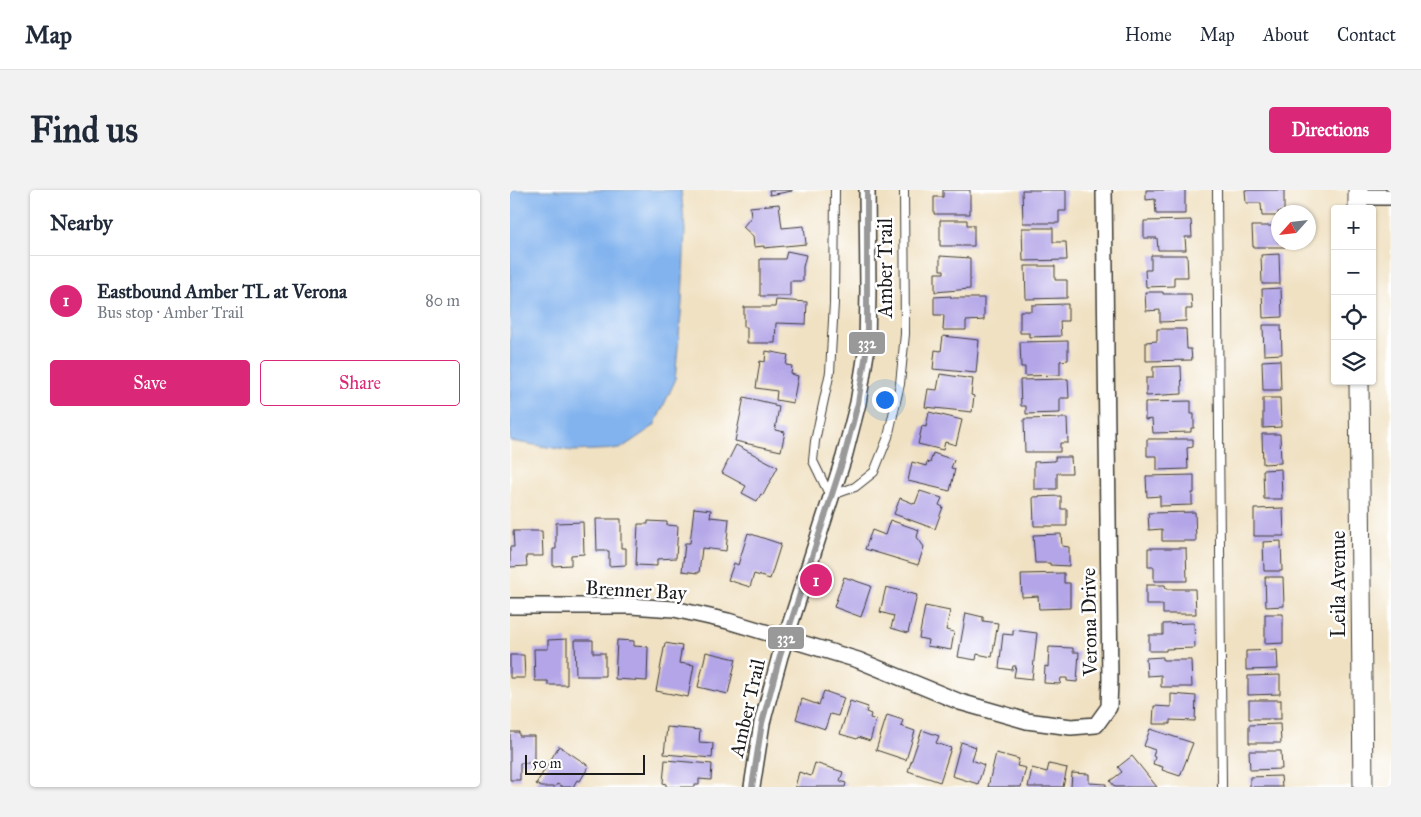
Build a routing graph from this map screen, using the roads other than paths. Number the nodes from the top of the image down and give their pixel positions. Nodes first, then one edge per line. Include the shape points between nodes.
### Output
1 (835, 190) edge
2 (867, 190) edge
3 (904, 190) edge
4 (1104, 190) edge
5 (1217, 190) edge
6 (1391, 197) edge
7 (1358, 199) edge
8 (1359, 385) edge
9 (830, 496) junction
10 (510, 606) edge
11 (786, 637) junction
12 (752, 787) edge
13 (1222, 787) edge
14 (1362, 787) edge

1 - 9 lane via 830,372 813,461
2 - 9 street, Amber Trail via 867,347 858,403
3 - 9 lane, Amber Trail via 905,334 900,384 888,437 874,472 855,487
4 - 11 street, Verona Drive via 1109,707 1096,725 1071,727 1027,721 960,702 858,660
5 - 13 lane
6 - 7 street
8 - 14 street, Leila Avenue
9 - 11 street, Amber Trail
10 - 11 street, Brenner Bay via 674,609
11 - 12 street, Amber Trail via 762,722

